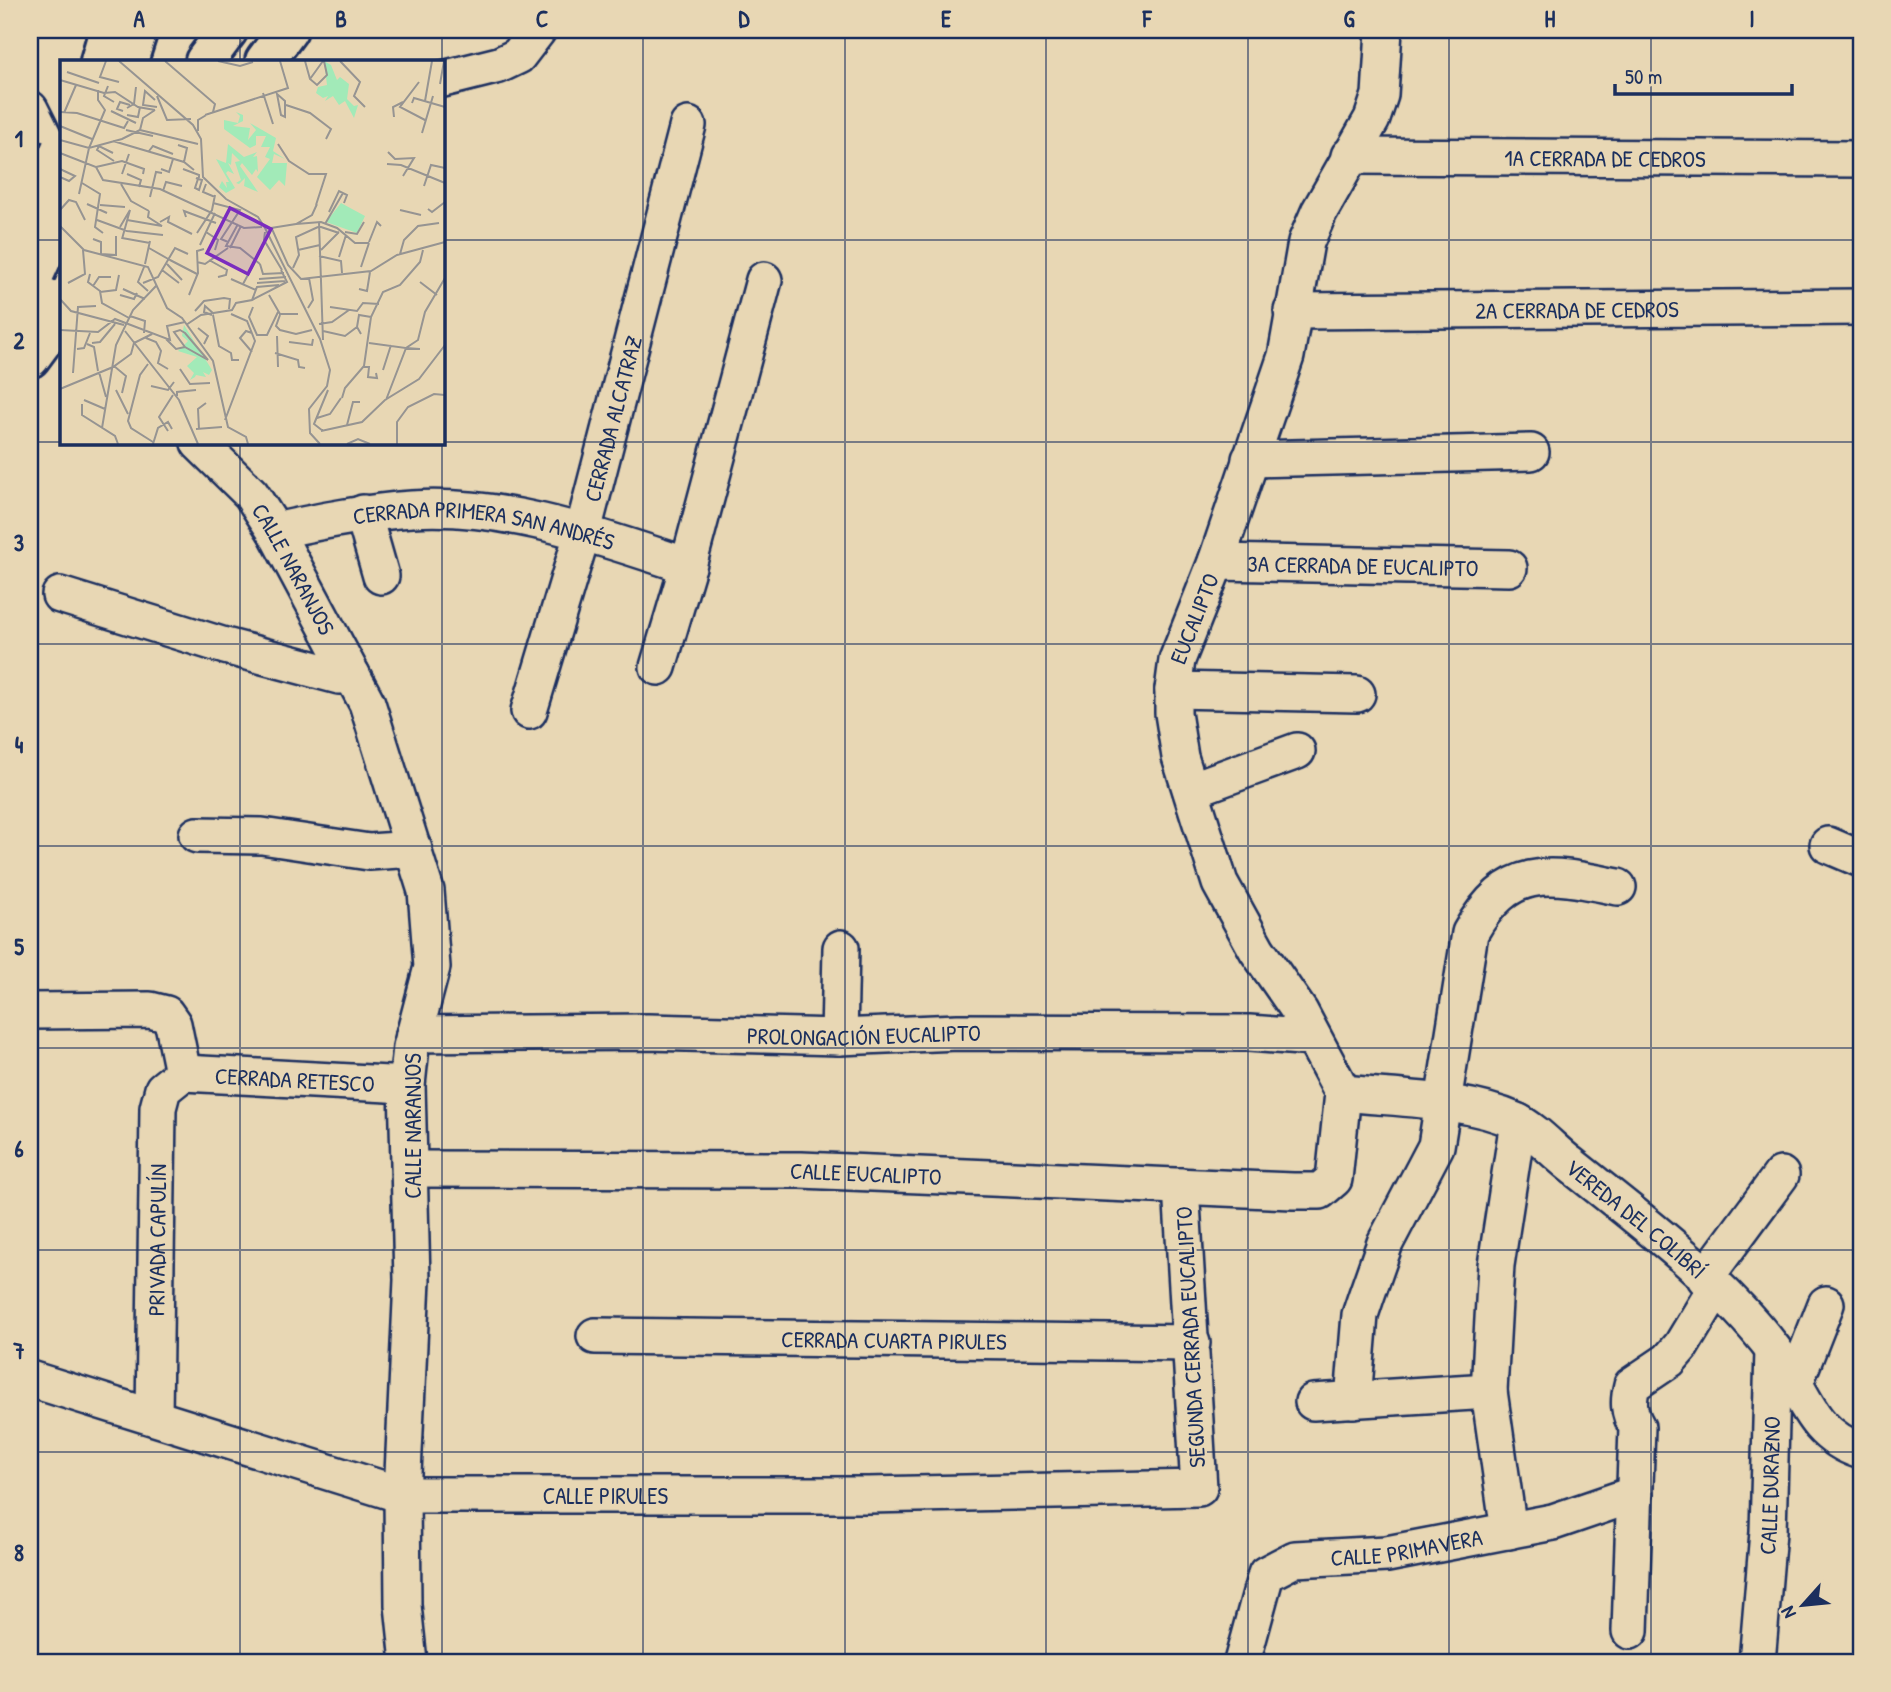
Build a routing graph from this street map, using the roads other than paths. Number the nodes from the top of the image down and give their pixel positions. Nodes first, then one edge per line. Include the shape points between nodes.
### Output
1 (109, 30) edge
2 (138, 30) edge
3 (228, 30) edge
4 (288, 30) edge
5 (538, 30) edge
6 (1384, 30) edge
7 (100, 60) edge
8 (128, 60) edge
9 (206, 60) edge
10 (266, 60) edge
11 (444, 79) edge
12 (30, 109) edge
13 (688, 125) dead end
14 (60, 151) edge
15 (1349, 156) junction
16 (1861, 159) edge
17 (60, 169) edge
18 (60, 218) edge
19 (30, 220) edge
20 (60, 229) edge
21 (60, 264) edge
22 (30, 265) edge
23 (764, 280) dead end
24 (30, 283) edge
25 (1861, 307) edge
26 (30, 310) edge
27 (1292, 311) junction
28 (60, 317) edge
29 (30, 358) edge
30 (200, 444) edge
31 (1531, 452) dead end
32 (1250, 459) junction
33 (363, 513) junction
34 (275, 531) junction
35 (583, 531) junction
36 (1216, 562) junction
37 (688, 566) junction
38 (1508, 568) dead end
39 (381, 576) dead end
40 (60, 594) dead end
41 (658, 667) dead end
42 (352, 675) junction
43 (1173, 690) junction
44 (1357, 694) dead end
45 (529, 711) dead end
46 (1297, 751) dead end
47 (1191, 790) junction
48 (197, 835) dead end
49 (1828, 845) dead end
50 (414, 849) junction
51 (1861, 859) edge
52 (1618, 887) dead end
53 (841, 948) dead end
54 (30, 1011) edge
55 (414, 1034) junction
56 (839, 1037) junction
57 (1313, 1038) junction
58 (183, 1073) junction
59 (407, 1085) junction
60 (1343, 1093) junction
61 (1442, 1104) junction
62 (1518, 1122) junction
63 (411, 1168) junction
64 (1781, 1175) dead end
65 (1181, 1186) junction
66 (1711, 1283) junction
67 (1826, 1304) dead end
68 (595, 1336) dead end
69 (1192, 1343) junction
70 (1773, 1350) junction
71 (30, 1379) edge
72 (1795, 1382) junction
73 (1489, 1391) junction
74 (1353, 1400) junction
75 (1313, 1402) dead end
76 (154, 1417) junction
77 (1861, 1451) edge
78 (1199, 1488) joint
79 (1635, 1494) junction
80 (402, 1495) junction
81 (1509, 1531) junction
82 (1630, 1630) dead end
83 (409, 1662) edge
84 (1242, 1662) edge
85 (1758, 1662) edge

1 - 7 highway
2 - 8 highway
3 - 9 highway
4 - 10 highway
5 - 11 street via 518,56
6 - 15 street, EUCALIPTO via 1380,95 1372,119
12 - 17 street
13 - 35 street, CERRADA ALCATRAZ
14 - 19 highway, bridge
15 - 16 street, 1A CERRADA DE CEDROS
15 - 27 street, EUCALIPTO via 1306,242
18 - 24 highway, bridge
20 - 22 street
21 - 26 highway
23 - 37 street
25 - 27 street, 2A CERRADA DE CEDROS
27 - 32 street, EUCALIPTO via 1286,356
28 - 29 highway
30 - 34 street, CALLE NARANJOS via 251,494
31 - 32 street
32 - 36 street, EUCALIPTO
33 - 34 street, CERRADA PRIMERA SAN ANDRÉS
33 - 35 street, CERRADA PRIMERA SAN ANDRÉS via 465,510
33 - 39 street
34 - 42 street, CALLE NARANJOS
35 - 37 street, CERRADA PRIMERA SAN ANDRÉS
35 - 45 street, CERRADA ALCATRAZ
36 - 38 street, 3A CERRADA DE EUCALIPTO
36 - 43 street, EUCALIPTO via 1177,660
37 - 41 street
40 - 42 street via 225,646 339,676
42 - 50 street, CALLE NARANJOS via 367,703
43 - 44 street
43 - 47 street, EUCALIPTO via 1180,757
46 - 47 street
47 - 57 street, EUCALIPTO via 1220,883
48 - 50 street via 262,836 369,852
49 - 51 street
50 - 55 street, CALLE NARANJOS via 427,902 432,967
52 - 61 street via 1561,875 1528,877 1511,884 1489,904 1469,933 1465,950
53 - 56 street
54 - 58 street via 150,1010 166,1014 173,1024
55 - 56 street, PROLONGACIÓN EUCALIPTO via 648,1032
55 - 59 street, CALLE NARANJOS
56 - 57 street, PROLONGACIÓN EUCALIPTO via 972,1032 1249,1033
57 - 60 street, EUCALIPTO
58 - 59 street, CERRADA RETESCO
58 - 76 street, PRIVADA CAPULÍN via 163,1090 158,1108
59 - 63 street, CALLE NARANJOS
60 - 61 street, VEREDA DEL COLIBRÍ
60 - 65 street, CALLE EUCALIPTO via 1334,1179 1320,1191
61 - 62 street, VEREDA DEL COLIBRÍ via 1463,1105
61 - 74 street via 1436,1146 1385,1243 1360,1315
62 - 66 street, VEREDA DEL COLIBRÍ
62 - 73 street via 1496,1265
63 - 65 street, CALLE EUCALIPTO via 802,1170
63 - 80 street, CALLE NARANJOS via 412,1280
64 - 66 street
65 - 69 street, SEGUNDA CERRADA EUCALIPTO
66 - 70 street, VEREDA DEL COLIBRÍ
66 - 79 street via 1681,1346 1632,1385 1630,1416 1637,1427
67 - 72 street
68 - 69 street, CERRADA CUARTA PIRULES
69 - 78 street, SEGUNDA CERRADA EUCALIPTO
70 - 72 street, VEREDA DEL COLIBRÍ
70 - 85 street, CALLE DURAZNO via 1768,1532
71 - 76 street, CALLE PIRULES
72 - 77 street, VEREDA DEL COLIBRÍ via 1810,1415 1833,1439
73 - 74 street
73 - 81 street
74 - 75 street
76 - 80 street, CALLE PIRULES
78 - 80 street, CALLE PIRULES via 868,1495
79 - 81 street, CALLE PRIMAVERA via 1553,1522
79 - 82 street
80 - 83 street, CALLE NARANJOS via 403,1605
81 - 84 street, CALLE PRIMAVERA via 1387,1554 1295,1559 1279,1566 1263,1581

